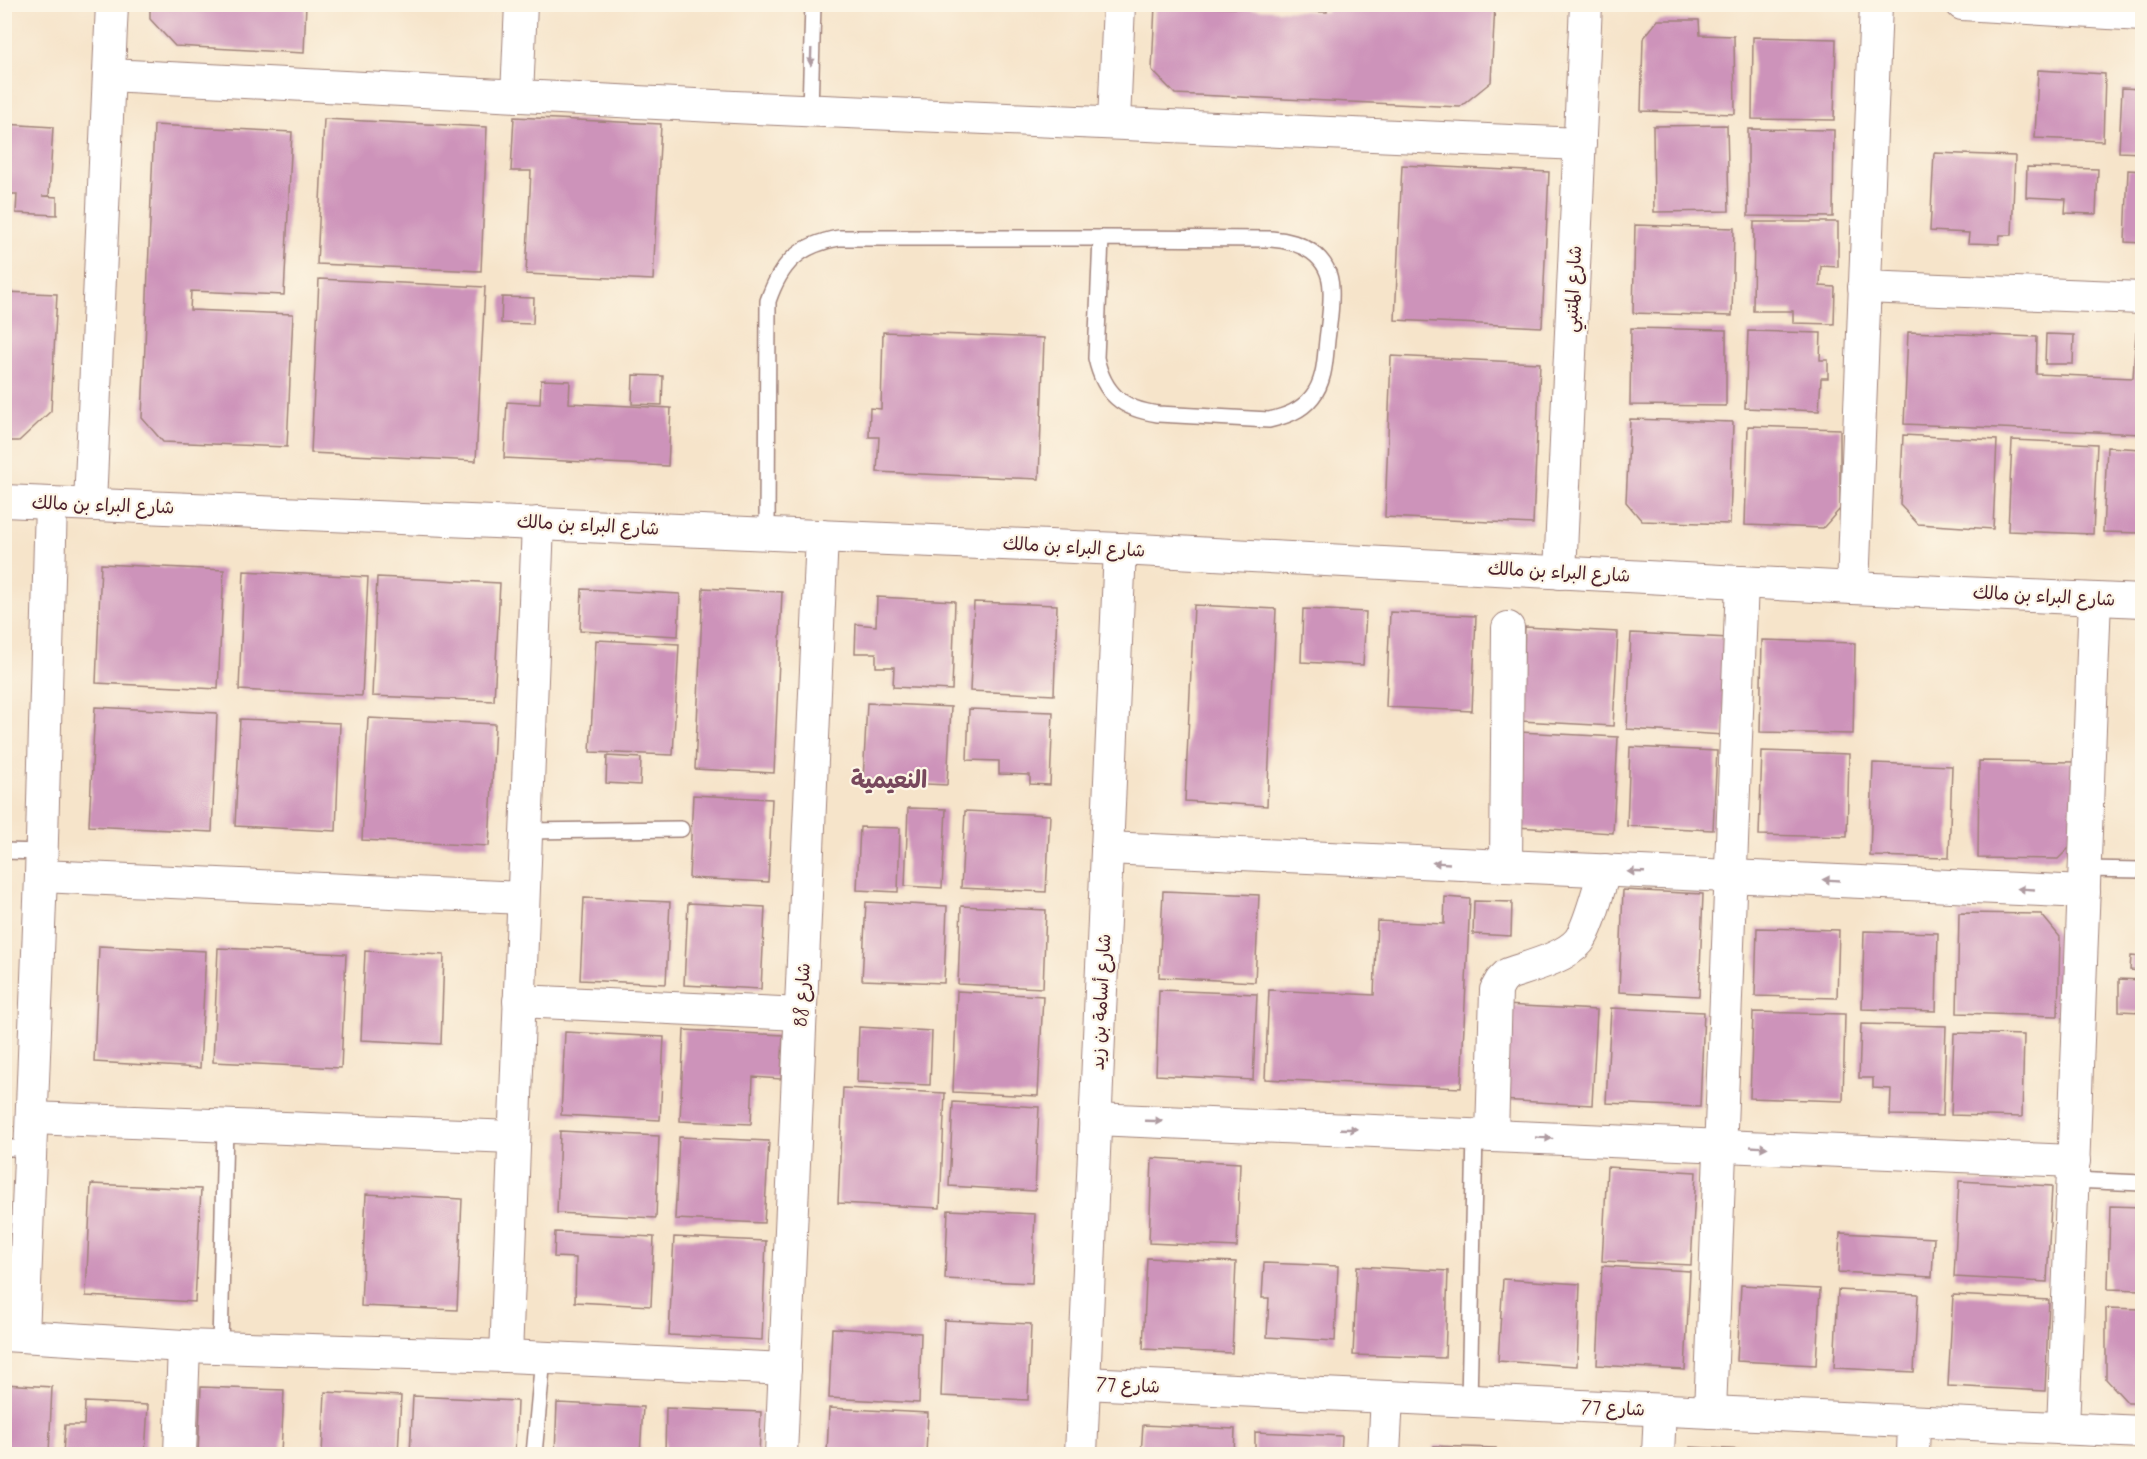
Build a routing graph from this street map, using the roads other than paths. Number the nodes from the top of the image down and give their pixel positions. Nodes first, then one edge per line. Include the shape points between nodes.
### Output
1 (112, 4) edge
2 (521, 4) edge
3 (813, 4) edge
4 (1119, 4) edge
5 (1586, 4) edge
6 (1876, 4) edge
7 (1962, 4) edge
8 (2142, 15) edge
9 (109, 75) junction
10 (517, 96) junction
11 (810, 110) junction
12 (1114, 122) junction
13 (1580, 144) junction
14 (1101, 238) junction
15 (1864, 287) junction
16 (2142, 298) edge
17 (4, 501) edge
18 (51, 502) junction
19 (90, 504) junction
20 (538, 523) junction
21 (767, 534) junction
22 (822, 536) junction
23 (1120, 549) junction
24 (1560, 573) junction
25 (1742, 582) junction
26 (1853, 588) junction
27 (2096, 599) junction
28 (2142, 601) edge
29 (1508, 628) dead end
30 (681, 829) dead end
31 (526, 831) junction
32 (1107, 848) junction
33 (4, 851) edge
34 (42, 864) junction
35 (1506, 866) junction
36 (1605, 870) junction
37 (2142, 870) edge
38 (1730, 876) junction
39 (2085, 880) junction
40 (523, 898) junction
41 (519, 1001) junction
42 (801, 1014) junction
43 (1095, 1119) junction
44 (225, 1126) junction
45 (1483, 1135) junction
46 (513, 1137) junction
47 (23, 1138) edge
48 (1720, 1146) junction
49 (2073, 1171) junction
50 (2142, 1183) edge
51 (14, 1335) edge
52 (184, 1346) junction
53 (220, 1347) junction
54 (506, 1356) junction
55 (543, 1358) junction
56 (785, 1369) junction
57 (1084, 1383) junction
58 (1387, 1397) junction
59 (1469, 1401) junction
60 (1660, 1410) junction
61 (1710, 1413) junction
62 (1914, 1422) junction
63 (2063, 1429) junction
64 (2142, 1432) edge
65 (180, 1455) edge
66 (534, 1455) edge
67 (781, 1455) edge
68 (1081, 1455) edge
69 (1384, 1455) edge
70 (1658, 1455) edge
71 (1913, 1455) edge

1 - 9 street
2 - 10 street
3 -> 11 lane
4 - 12 street
5 - 13 street, شارع المتنبي
6 - 15 street
7 - 8 street
9 - 10 street
9 - 19 street
10 - 11 street
11 - 12 street
12 - 13 street
13 - 24 street, شارع المتنبي
14 - 14 lane via 1271,239 1304,246 1327,271 1331,287 1322,379 1314,395 1301,408 1269,420 1158,414 1124,404 1100,376 1096,358
14 - 21 lane via 839,238 801,251 775,281 768,301
15 - 16 street
15 - 26 street
17 - 18 street, شارع البراء بن مالك
18 - 19 street, شارع البراء بن مالك
18 - 34 street
19 - 20 street, شارع البراء بن مالك
20 - 21 street, شارع البراء بن مالك
20 - 31 street
21 - 22 street, شارع البراء بن مالك
22 - 23 street, شارع البراء بن مالك
22 - 42 street, شارع 88
23 - 24 street, شارع البراء بن مالك
23 - 32 street, شارع أسامة بن زيد
24 - 25 street, شارع البراء بن مالك
25 - 26 street, شارع البراء بن مالك
25 - 38 street
26 - 27 street, شارع البراء بن مالك
27 - 28 street, شارع البراء بن مالك
27 - 39 street
29 - 35 street
30 - 31 lane
31 - 40 street
35 -> 32 street
32 - 43 street, شارع أسامة بن زيد
33 - 34 lane
34 - 40 street
34 - 47 street
35 - 36 street
38 -> 36 street
36 - 45 street via 1585,929 1574,946 1508,974 1496,990
37 - 39 lane
39 -> 38 street
38 - 48 street
39 - 49 street
40 - 41 street
41 - 42 street
41 - 46 street
42 - 56 street, شارع 88
43 -> 45 street
43 - 57 street, شارع أسامة بن زيد
44 - 46 street
44 - 47 street
44 - 53 lane
45 -> 48 street
45 - 59 lane
46 - 54 street
47 - 51 street
48 -> 49 street
48 - 61 street
49 - 50 lane
49 - 63 street
51 - 52 street
52 - 53 street
52 - 65 street
53 - 54 street
54 - 55 street
55 - 56 street
55 - 66 lane
56 - 67 street, شارع 88
57 - 58 street, شارع 77
57 - 68 street, شارع أسامة بن زيد
58 - 59 street, شارع 77
58 - 69 street
59 - 60 street, شارع 77
60 - 61 street, شارع 77
60 - 70 street
61 - 62 street, شارع 77
62 - 63 street, شارع 77
62 - 71 street
63 - 64 street, شارع 77

